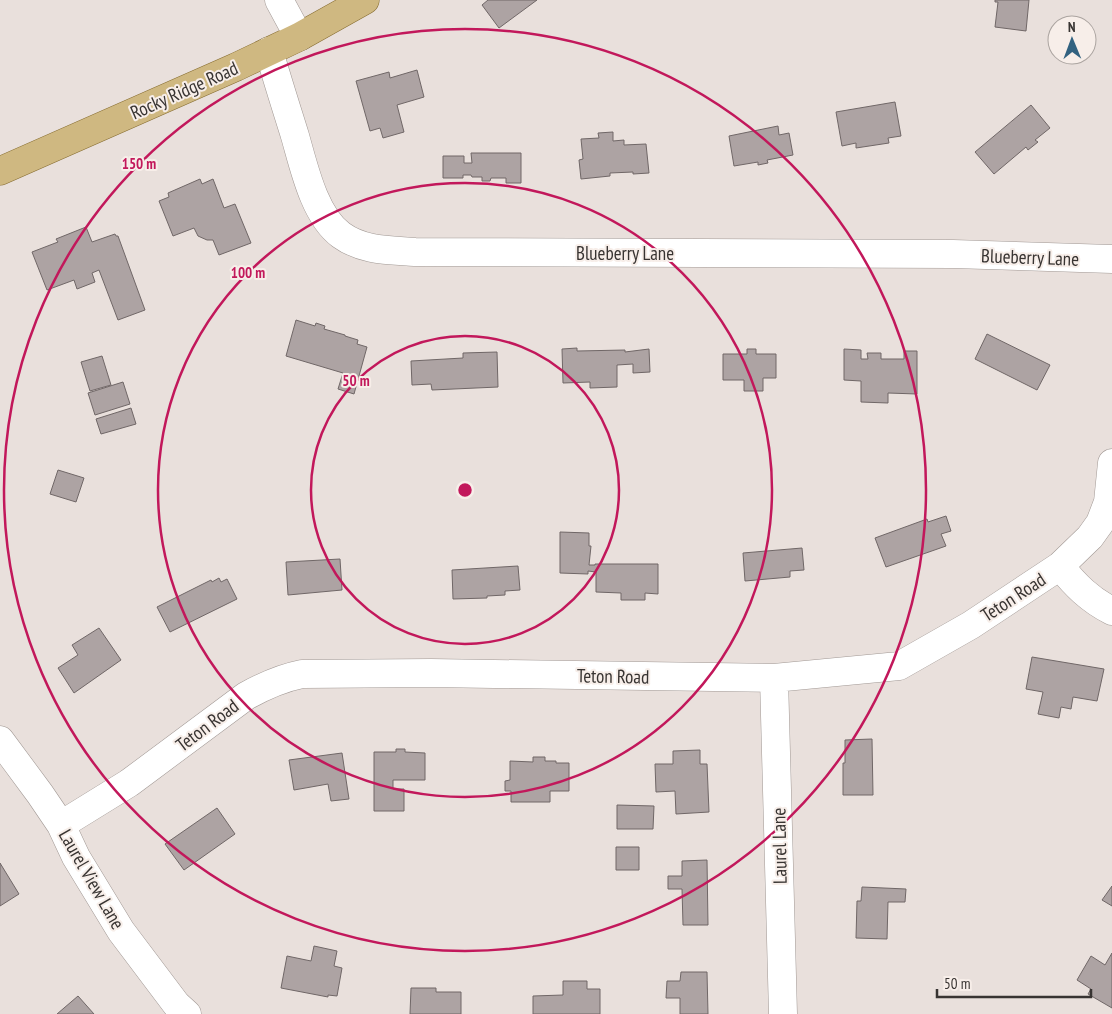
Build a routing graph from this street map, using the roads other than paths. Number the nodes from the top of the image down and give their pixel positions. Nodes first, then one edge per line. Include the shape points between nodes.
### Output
1 (279, 0) edge
2 (365, 0) edge
3 (299, 37) junction
4 (269, 51) junction
5 (0, 171) edge
6 (1112, 259) edge
7 (1112, 463) edge
8 (1060, 566) junction
9 (1112, 611) edge
10 (774, 678) junction
11 (0, 740) edge
12 (61, 826) junction
13 (187, 1014) edge
14 (783, 1014) edge

1 - 3 street
2 - 3 main road, Rocky Ridge Road
3 - 4 main road, Rocky Ridge Road
4 - 5 main road, Rocky Ridge Road
4 - 6 street, Blueberry Lane via 316,200 332,228 354,243 371,249 425,252 953,254
7 - 8 street, Teton Road via 1108,502 1100,523
8 - 9 street via 1076,586
8 - 10 street, Teton Road via 971,625 899,666
10 - 12 street, Teton Road via 302,674 263,686 246,696 129,783
10 - 14 street, Laurel Lane
11 - 12 street, Laurel View Lane
12 - 13 street, Laurel View Lane via 121,931

